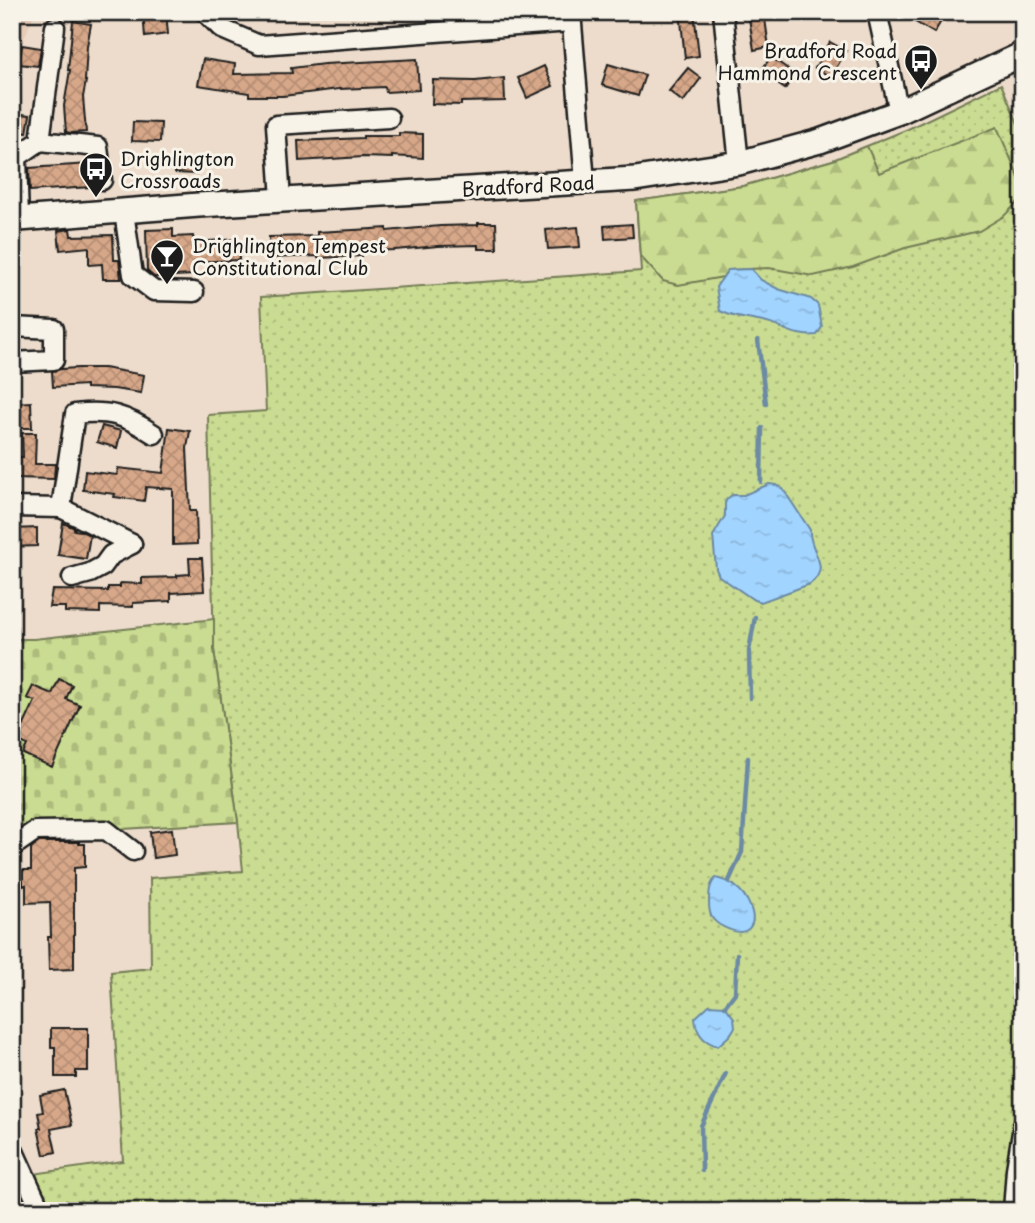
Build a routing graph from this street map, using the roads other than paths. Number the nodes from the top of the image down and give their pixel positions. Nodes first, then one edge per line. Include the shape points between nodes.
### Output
1 (205, 12) edge
2 (723, 12) edge
3 (877, 12) edge
4 (571, 17) edge
5 (55, 27) dead end
6 (1023, 54) edge
7 (899, 111) junction
8 (388, 118) dead end
9 (40, 141) junction
10 (739, 163) junction
11 (102, 180) dead end
12 (585, 182) junction
13 (281, 200) junction
14 (124, 212) junction
15 (16, 220) edge
16 (194, 292) dead end
17 (12, 327) edge
18 (12, 362) edge
19 (154, 434) dead end
20 (12, 507) edge
21 (61, 508) junction
22 (72, 578) dead end
23 (12, 847) edge
24 (133, 851) dead end
25 (1023, 1126) edge
26 (12, 1147) edge
27 (41, 1211) edge
28 (1013, 1211) edge

1 - 4 street via 222,29 259,45
2 - 10 street
3 - 7 street
4 - 12 street
5 - 9 street
6 - 7 main road, Bradford Road
7 - 10 main road, Bradford Road via 820,141
8 - 13 street via 276,125
9 - 11 street via 97,147
9 - 15 street via 17,157
10 - 12 main road, Bradford Road
12 - 13 main road, Bradford Road
13 - 14 main road, Bradford Road
14 - 15 main road, Bradford Road
14 - 16 street via 133,275 154,291
17 - 18 street via 54,330 54,360
19 - 21 street via 120,416 75,414
20 - 21 street
21 - 22 street via 132,544 111,555 103,566
23 - 24 street via 35,831 106,830
25 - 28 street
26 - 27 street

